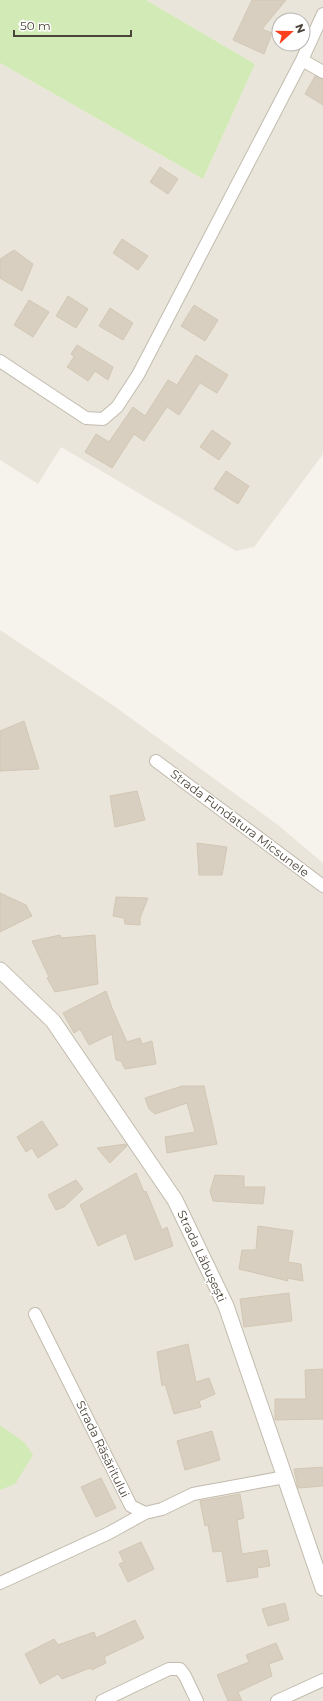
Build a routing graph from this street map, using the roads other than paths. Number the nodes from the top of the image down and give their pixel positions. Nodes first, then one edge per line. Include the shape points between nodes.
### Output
1 (323, 14) edge
2 (302, 60) junction
3 (323, 72) edge
4 (0, 361) edge
5 (156, 761) dead end
6 (323, 886) edge
7 (0, 970) edge
8 (36, 1314) dead end
9 (285, 1477) junction
10 (145, 1513) junction
11 (0, 1583) edge
12 (323, 1588) edge
13 (323, 1680) edge
14 (102, 1701) edge
15 (197, 1701) edge
16 (277, 1701) edge

1 - 2 street
2 - 3 street
2 - 4 street via 138,375 117,407 103,419 86,418
5 - 6 street, Strada Fundatura Micsunele
7 - 9 street, Strada Lăbușești via 53,1021 176,1200 226,1306
8 - 10 street, Strada Răsăritului via 131,1506
9 - 10 street via 193,1494 162,1509
9 - 12 street, Strada Lăbușești
10 - 11 street via 110,1533
13 - 16 street
14 - 15 street via 169,1669 180,1669

